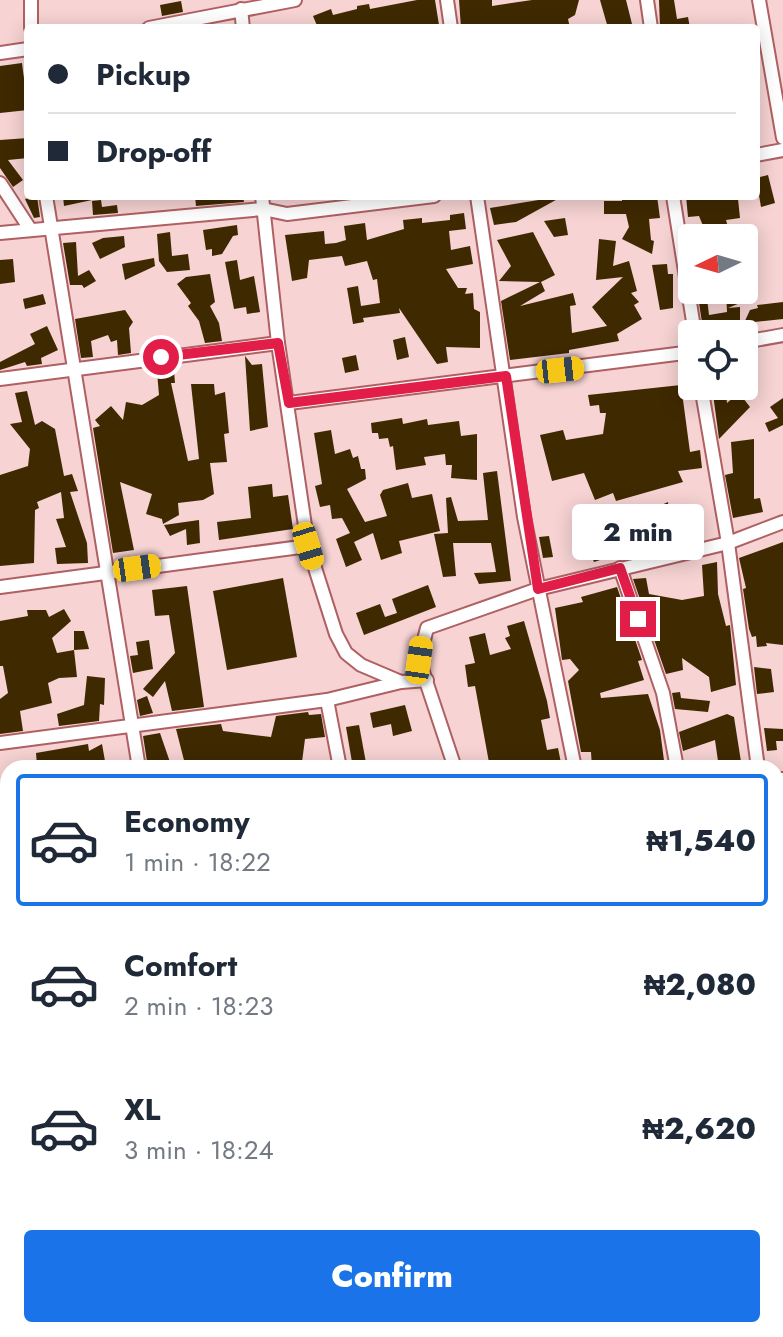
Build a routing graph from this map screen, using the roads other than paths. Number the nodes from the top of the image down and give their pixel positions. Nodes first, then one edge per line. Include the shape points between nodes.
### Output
1 (31, 0) edge
2 (295, 0) edge
3 (447, 0) edge
4 (647, 0) edge
5 (759, 0) edge
6 (241, 9) junction
7 (31, 24) edge
8 (168, 24) edge
9 (243, 24) edge
10 (450, 24) edge
11 (650, 24) edge
12 (24, 50) edge
13 (0, 53) edge
14 (783, 138) edge
15 (783, 150) edge
16 (760, 154) edge
17 (0, 183) edge
18 (46, 200) edge
19 (401, 200) edge
20 (478, 200) edge
21 (674, 200) edge
22 (263, 202) edge
23 (48, 226) junction
24 (30, 229) junction
25 (0, 233) edge
26 (693, 320) edge
27 (783, 335) edge
28 (758, 339) edge
29 (278, 343) junction
30 (678, 354) edge
31 (73, 368) junction
32 (506, 376) junction
33 (0, 379) edge
34 (703, 400) edge
35 (289, 403) junction
36 (783, 522) edge
37 (728, 543) junction
38 (308, 546) junction
39 (620, 568) junction
40 (108, 572) junction
41 (0, 587) edge
42 (538, 589) junction
43 (427, 680) junction
44 (401, 682) junction
45 (327, 700) junction
46 (131, 728) junction
47 (0, 743) edge
48 (137, 760) edge
49 (338, 760) edge
50 (452, 760) edge
51 (573, 760) edge
52 (676, 760) edge
53 (757, 760) edge

1 - 7 street
2 - 6 street
3 - 10 street
4 - 11 street
5 - 14 street
6 - 8 street
6 - 9 street
12 - 13 street
15 - 16 street
17 - 24 street
18 - 23 street
19 - 22 street via 287,214
20 - 32 street
21 - 26 street
22 - 23 street
22 - 29 street
23 - 24 street
23 - 31 street
24 - 25 street
27 - 28 street
29 - 31 street
29 - 35 street
30 - 32 street
31 - 33 street
31 - 40 street
32 - 35 street
32 - 42 street
34 - 37 street
35 - 38 street
36 - 37 street
37 - 39 street
37 - 53 street
38 - 40 street
38 - 44 street via 346,653
39 - 42 street
39 - 52 street via 663,693
40 - 41 street
40 - 46 street
42 - 43 street via 427,628 419,660
42 - 51 street
43 - 44 street
43 - 50 street
44 - 45 street
45 - 46 street
45 - 49 street
46 - 47 street
46 - 48 street

